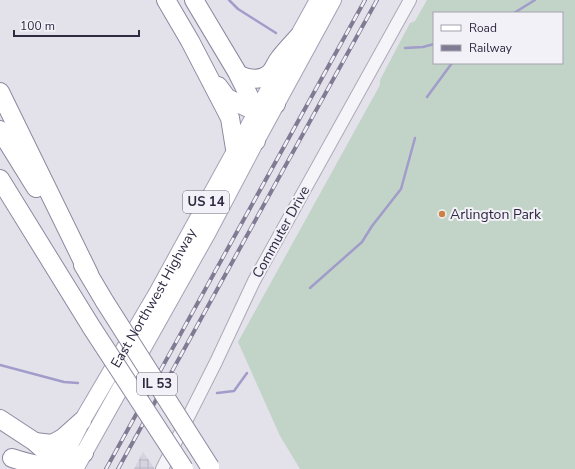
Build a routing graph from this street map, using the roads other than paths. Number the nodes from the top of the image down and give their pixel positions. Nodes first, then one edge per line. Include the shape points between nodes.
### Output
1 (166, 0) edge
2 (194, 0) edge
3 (318, 0) edge
4 (333, 0) edge
5 (410, 0) edge
6 (298, 37) junction
7 (200, 59) junction
8 (239, 75) junction
9 (0, 92) edge
10 (276, 104) junction
11 (258, 112) junction
12 (0, 130) edge
13 (256, 141) junction
14 (236, 149) junction
15 (0, 179) edge
16 (0, 203) edge
17 (89, 274) junction
18 (78, 304) junction
19 (0, 419) edge
20 (82, 421) junction
21 (35, 442) junction
22 (84, 453) joint
23 (12, 459) edge
24 (64, 468) edge
25 (211, 468) edge
26 (162, 469) edge
27 (184, 469) edge

1 - 7 highway
2 - 8 highway
3 - 6 main road, East Northwest Highway / US 14
4 - 10 main road, East Northwest Highway / US 14
5 - 26 street, Commuter Drive via 254,282
6 - 8 highway via 271,72 264,77 254,79
6 - 11 main road, East Northwest Highway / US 14
7 - 11 highway via 227,98
7 - 14 highway via 230,118
8 - 11 highway
9 - 17 highway
10 - 11 highway
10 - 13 main road, East Northwest Highway / US 14
11 - 13 highway
11 - 14 main road, East Northwest Highway / US 14
12 - 17 highway, IL 53
13 - 22 main road, East Northwest Highway / US 14
14 - 20 main road, East Northwest Highway / US 14 via 157,293
15 - 18 highway, IL 53
16 - 18 highway via 45,269
17 - 25 highway, IL 53, bridge
18 - 27 highway, IL 53, bridge
19 - 21 highway
20 - 21 highway via 52,444
20 - 24 main road, East Northwest Highway / US 14
21 - 24 highway
22 - 24 highway
23 - 24 highway via 37,467

